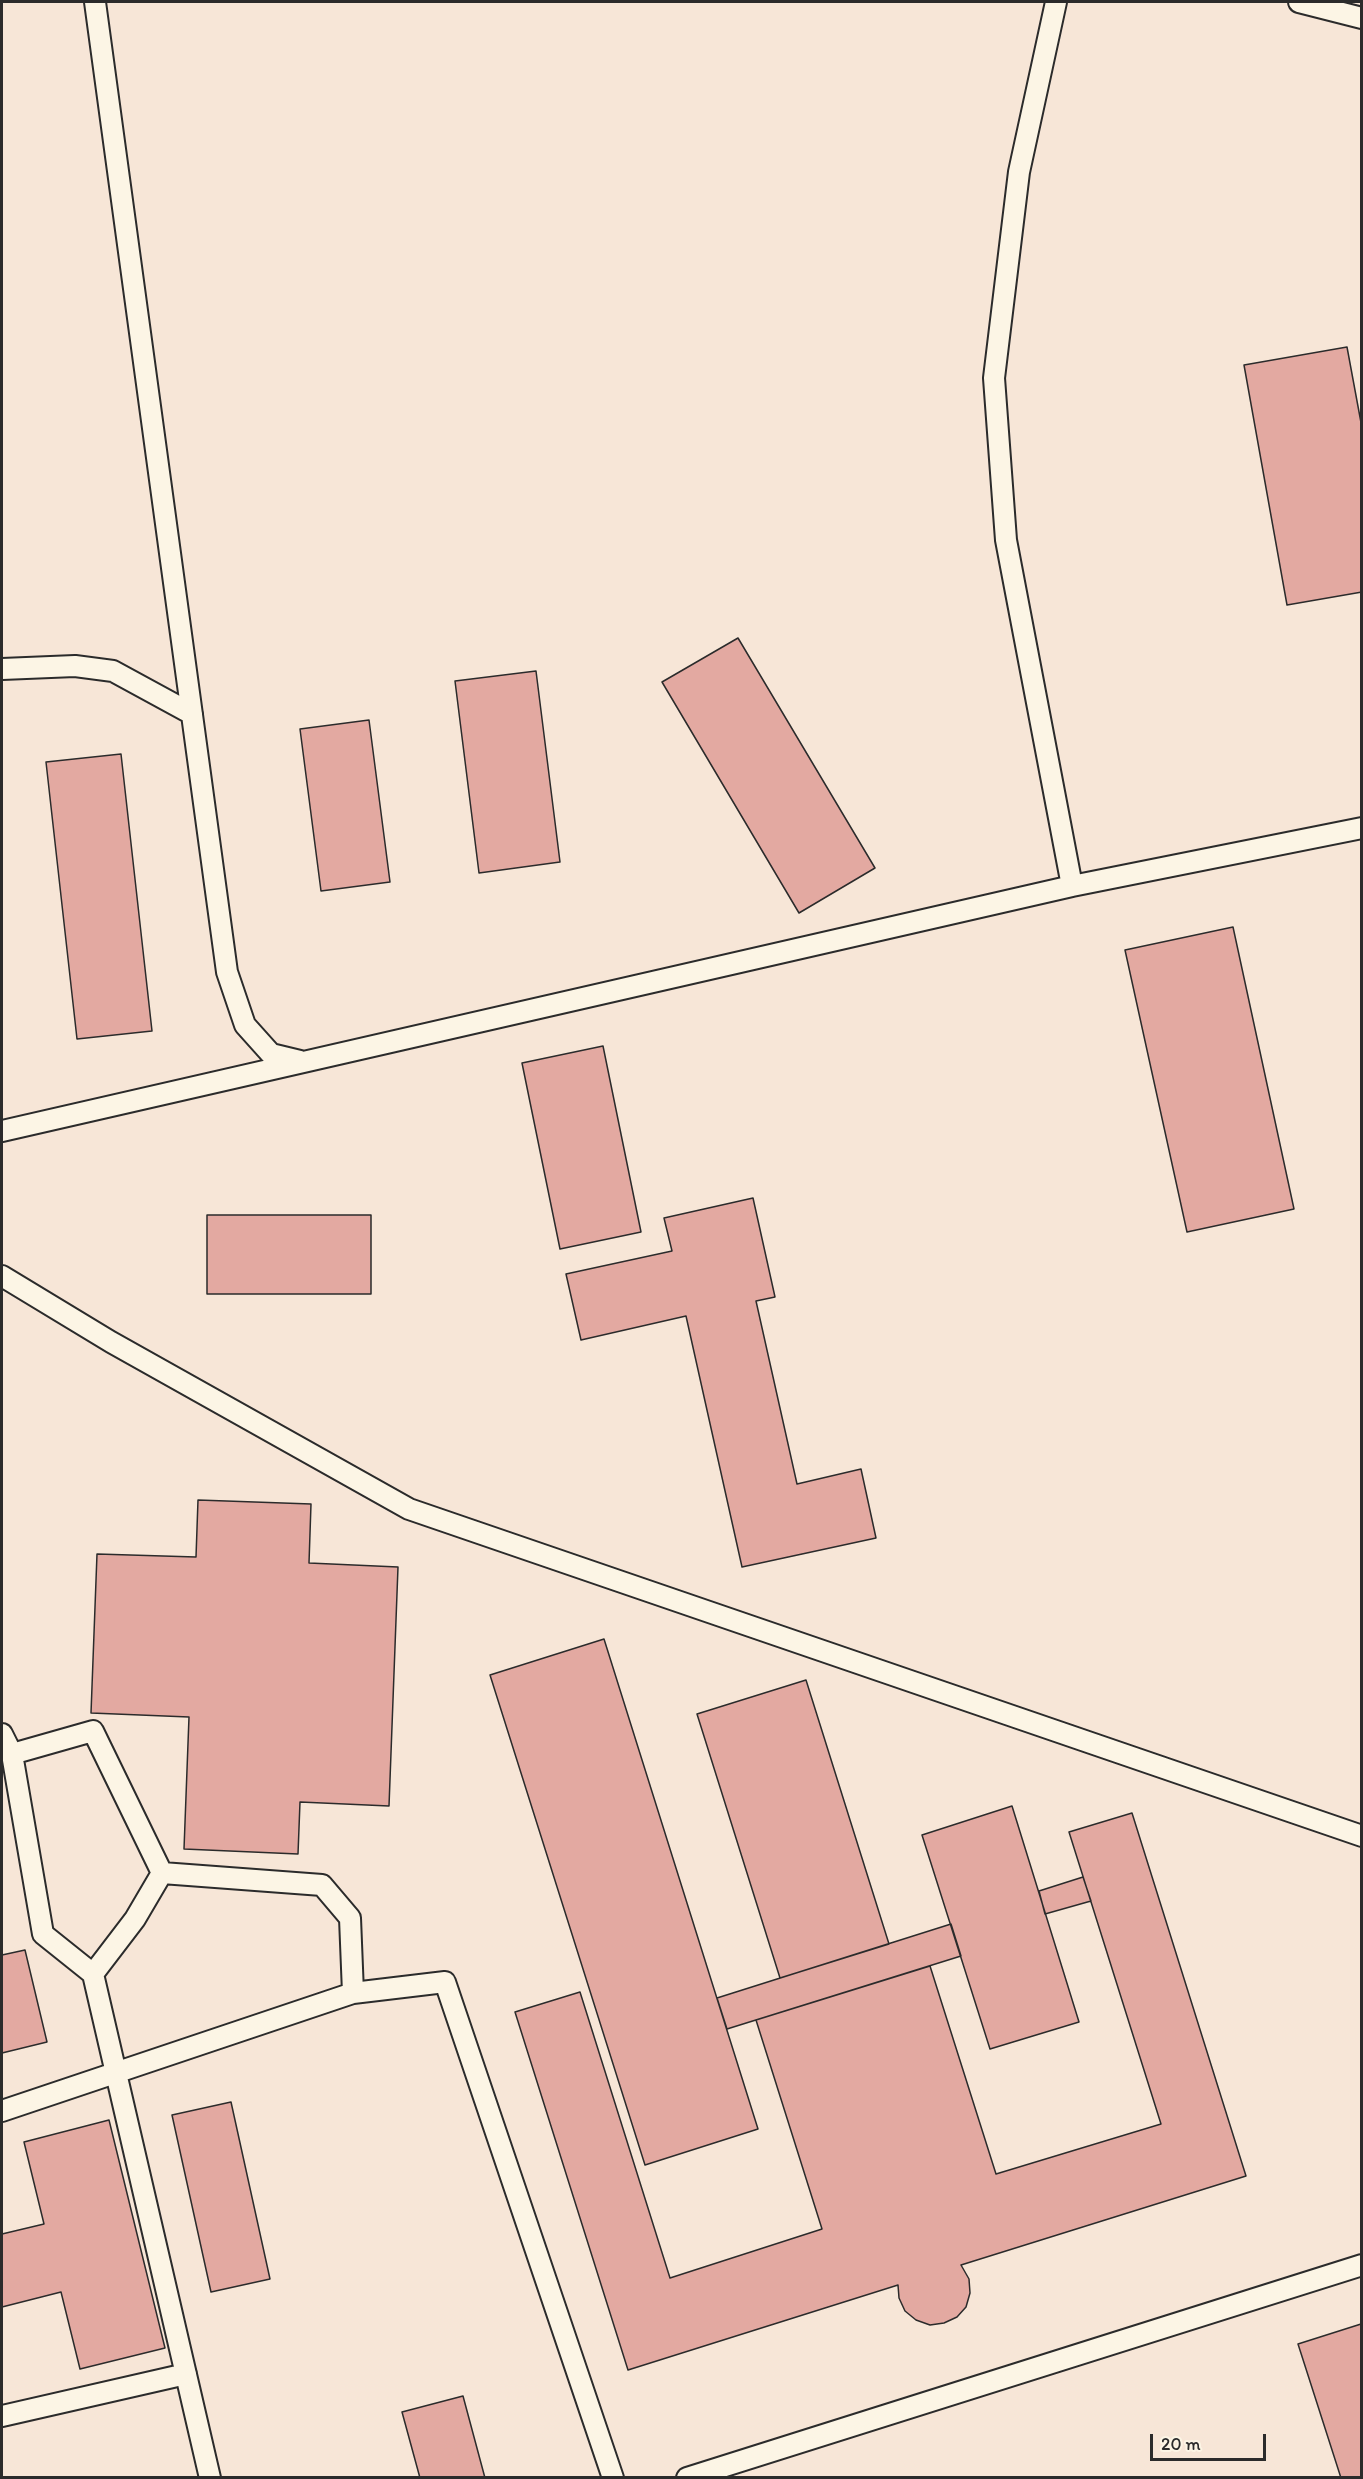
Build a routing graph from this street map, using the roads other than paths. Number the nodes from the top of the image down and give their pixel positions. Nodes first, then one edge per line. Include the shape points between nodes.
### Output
1 (95, 2) edge
2 (1056, 2) edge
3 (1299, 2) edge
4 (1362, 18) edge
5 (2, 669) edge
6 (192, 714) junction
7 (1362, 828) edge
8 (1072, 886) junction
9 (304, 1062) junction
10 (2, 1131) edge
11 (2, 1276) edge
12 (2, 1734) edge
13 (12, 1754) junction
14 (1362, 1836) edge
15 (162, 1873) junction
16 (93, 1974) junction
17 (353, 1993) junction
18 (116, 2074) junction
19 (2, 2111) edge
20 (1362, 2265) edge
21 (186, 2374) junction
22 (2, 2416) edge
23 (210, 2478) edge
24 (614, 2478) edge
25 (687, 2478) edge

1 - 6 lane
2 - 8 lane via 1019,172 994,378 1006,540
3 - 4 lane
5 - 6 lane via 75,666 113,671
6 - 9 lane via 227,972 245,1025 271,1053
7 - 8 lane
8 - 9 lane
9 - 10 lane
11 - 14 lane via 111,1342 409,1509
12 - 13 lane
13 - 15 lane via 93,1731
13 - 16 lane via 43,1934
15 - 16 lane via 135,1919
15 - 17 lane via 322,1886 350,1918
16 - 18 lane
17 - 18 lane
17 - 24 lane via 445,1982
18 - 19 lane
18 - 21 lane
20 - 25 lane
21 - 22 lane
21 - 23 lane

